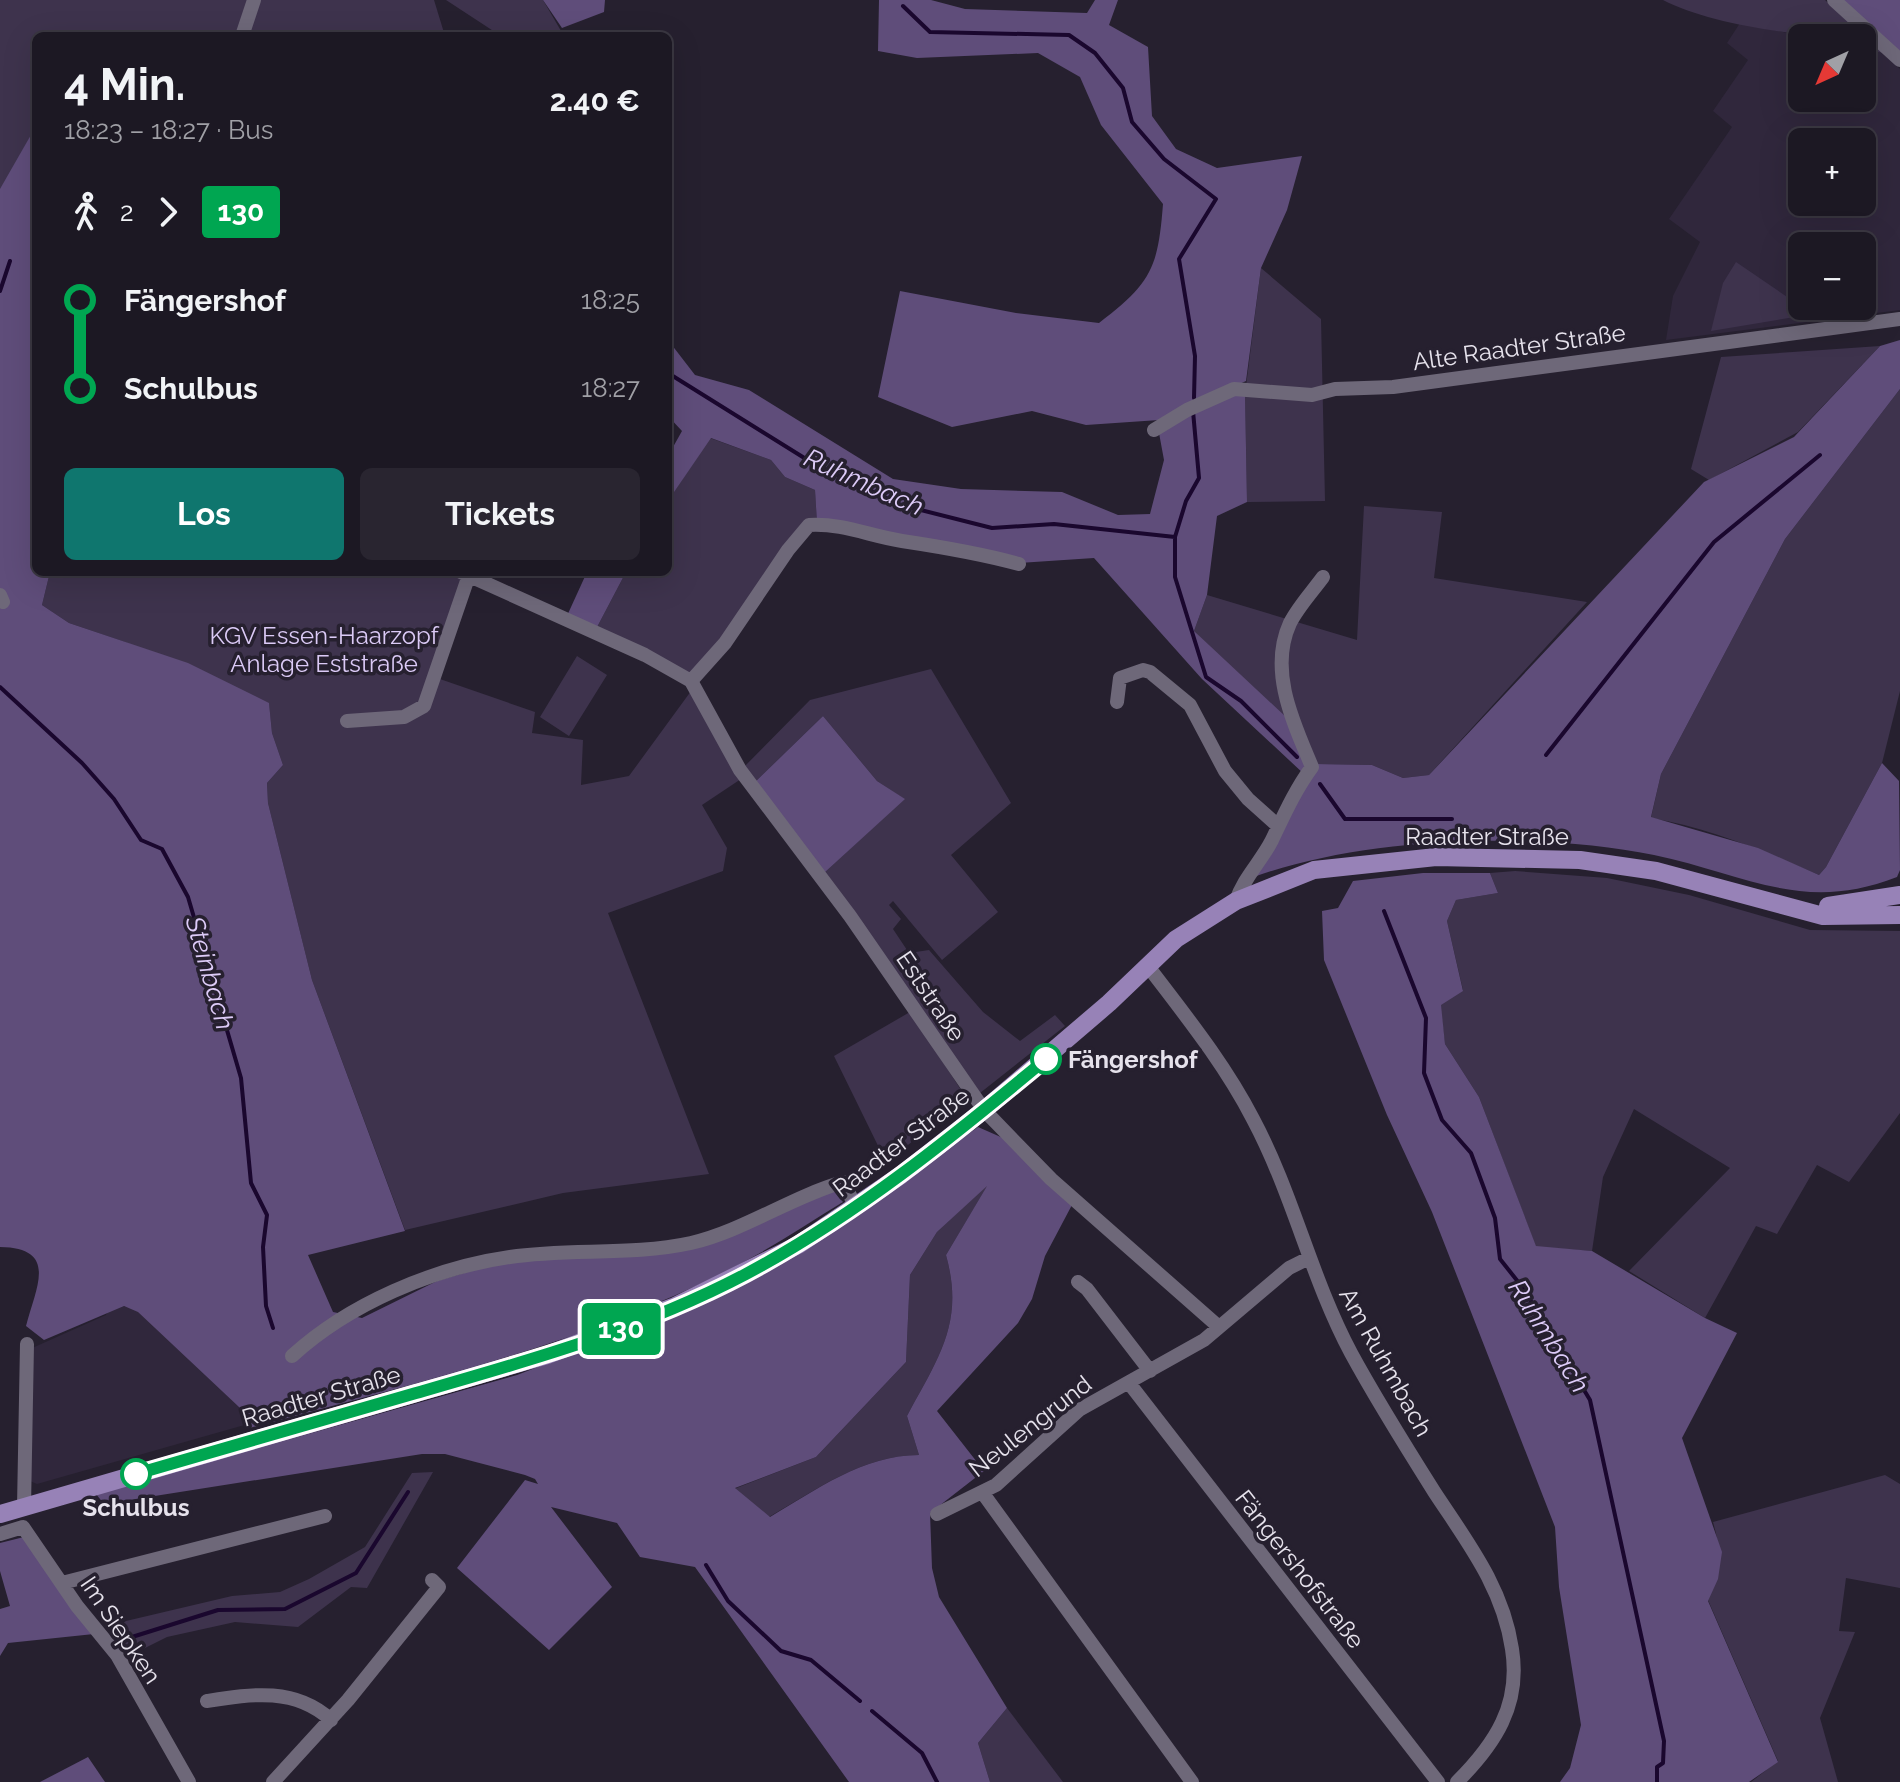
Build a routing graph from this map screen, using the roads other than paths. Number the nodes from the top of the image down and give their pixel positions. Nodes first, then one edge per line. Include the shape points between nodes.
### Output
1 (254, 0) edge
2 (1834, 0) edge
3 (243, 32) edge
4 (1900, 60) edge
5 (1900, 319) edge
6 (1154, 430) dead end
7 (1019, 564) dead end
8 (464, 576) edge
9 (469, 576) edge
10 (1323, 577) dead end
11 (691, 681) junction
12 (1117, 702) dead end
13 (347, 721) dead end
14 (1277, 825) junction
15 (1900, 895) edge
16 (1236, 901) junction
17 (1798, 908) junction
18 (1900, 915) edge
19 (1147, 965) junction
20 (984, 1110) junction
21 (856, 1207) junction
22 (1307, 1259) junction
23 (1078, 1282) dead end
24 (1219, 1327) junction
25 (27, 1344) dead end
26 (292, 1356) dead end
27 (1150, 1371) junction
28 (1129, 1383) junction
29 (982, 1492) junction
30 (24, 1507) junction
31 (0, 1514) edge
32 (937, 1514) dead end
33 (325, 1516) dead end
34 (0, 1534) edge
35 (432, 1580) dead end
36 (62, 1583) junction
37 (207, 1701) dead end
38 (331, 1720) junction
39 (189, 1782) edge
40 (273, 1782) edge
41 (1192, 1782) edge
42 (1438, 1782) edge
43 (1457, 1782) edge

1 - 3 street
2 - 4 street
5 - 6 street, Alte Raadter Straße via 1393,387 1312,395 1234,389
7 - 11 street via 953,547 809,525 725,643
8 - 13 street via 424,706 404,717
9 - 11 street
10 - 14 street via 1290,623 1283,648 1290,719 1312,767
11 - 20 street, Eststraße via 740,770 850,916
12 - 14 street via 1120,678 1150,672 1190,705 1225,771
14 - 16 street via 1243,879
15 - 17 main road, Raadter Straße
16 - 17 main road, Raadter Straße via 1337,866 1514,856 1656,871
16 - 19 main road, Raadter Straße via 1176,939
17 - 18 main road, Raadter Straße via 1823,916
19 - 20 main road, Raadter Straße
19 - 22 street, Am Ruhmbach via 1220,1061 1254,1120
20 - 21 main road, Raadter Straße
20 - 24 street, Eststraße via 1051,1179
21 - 26 street via 843,1182 696,1242 654,1250 510,1257 433,1276 377,1300 310,1339
21 - 30 main road, Raadter Straße via 742,1276 629,1326
22 - 24 street, Neulengrund
22 - 43 street, Am Ruhmbach via 1373,1393 1492,1581 1507,1625 1514,1672 1510,1708 1490,1746
23 - 27 street
24 - 27 street, Neulengrund
25 - 30 street
27 - 28 street, Neulengrund
28 - 29 street, Neulengrund via 1065,1420
28 - 42 street, Fängershofstraße
29 - 32 street, Neulengrund
29 - 41 street
30 - 31 main road, Raadter Straße
33 - 36 street
34 - 36 street, Im Siepken via 23,1527
35 - 38 street via 439,1587
36 - 39 street, Im Siepken via 117,1655
37 - 38 street via 290,1696
38 - 40 street

